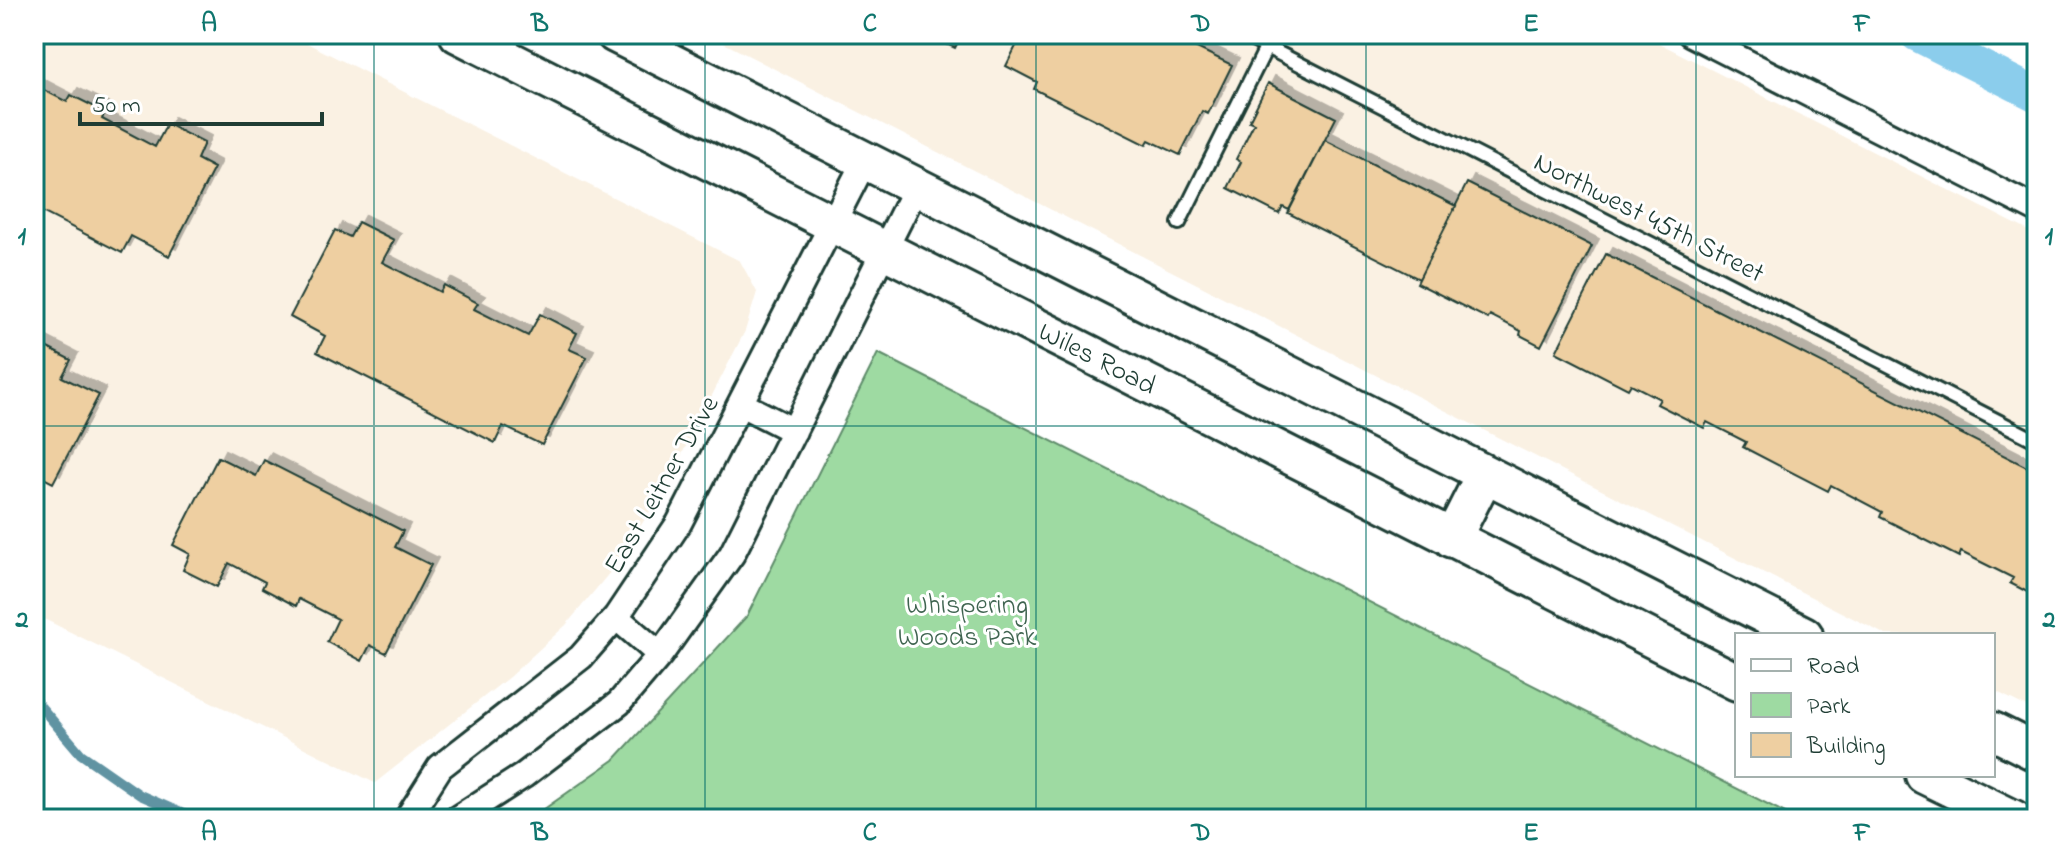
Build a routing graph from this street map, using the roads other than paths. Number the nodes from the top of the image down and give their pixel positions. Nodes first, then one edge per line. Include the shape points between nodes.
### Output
1 (458, 34) edge
2 (615, 34) edge
3 (1241, 34) edge
4 (1273, 34) edge
5 (1691, 34) edge
6 (1266, 47) junction
7 (865, 160) junction
8 (917, 185) junction
9 (2037, 210) edge
10 (833, 223) junction
11 (1179, 223) dead end
12 (886, 249) junction
13 (741, 404) junction
14 (794, 431) junction
15 (2037, 441) edge
16 (1485, 474) junction
17 (1452, 539) junction
18 (616, 617) junction
19 (1800, 633) edge
20 (660, 655) junction
21 (1735, 681) edge
22 (1995, 732) edge
23 (2037, 753) edge
24 (1928, 777) edge
25 (407, 819) edge
26 (456, 819) edge
27 (2014, 819) edge

1 - 10 main road, Wiles Road
2 - 7 main road
3 - 6 lane, Northwest 45th Street
4 - 6 lane
5 - 9 street
6 - 11 lane
6 - 15 lane, Northwest 45th Street
7 - 8 main road
7 - 10 street, East Leitner Drive
8 - 12 street
8 - 16 main road
10 - 12 main road, Wiles Road
10 - 13 street, East Leitner Drive
12 - 14 street
12 - 17 main road, Wiles Road
13 - 14 street
13 - 18 street, East Leitner Drive via 679,523
14 - 20 street via 732,554
16 - 17 main road
16 - 19 main road
17 - 21 main road, Wiles Road
18 - 20 street
18 - 25 street, East Leitner Drive via 581,657 440,767
20 - 26 street via 619,703
22 - 23 main road
24 - 27 main road

